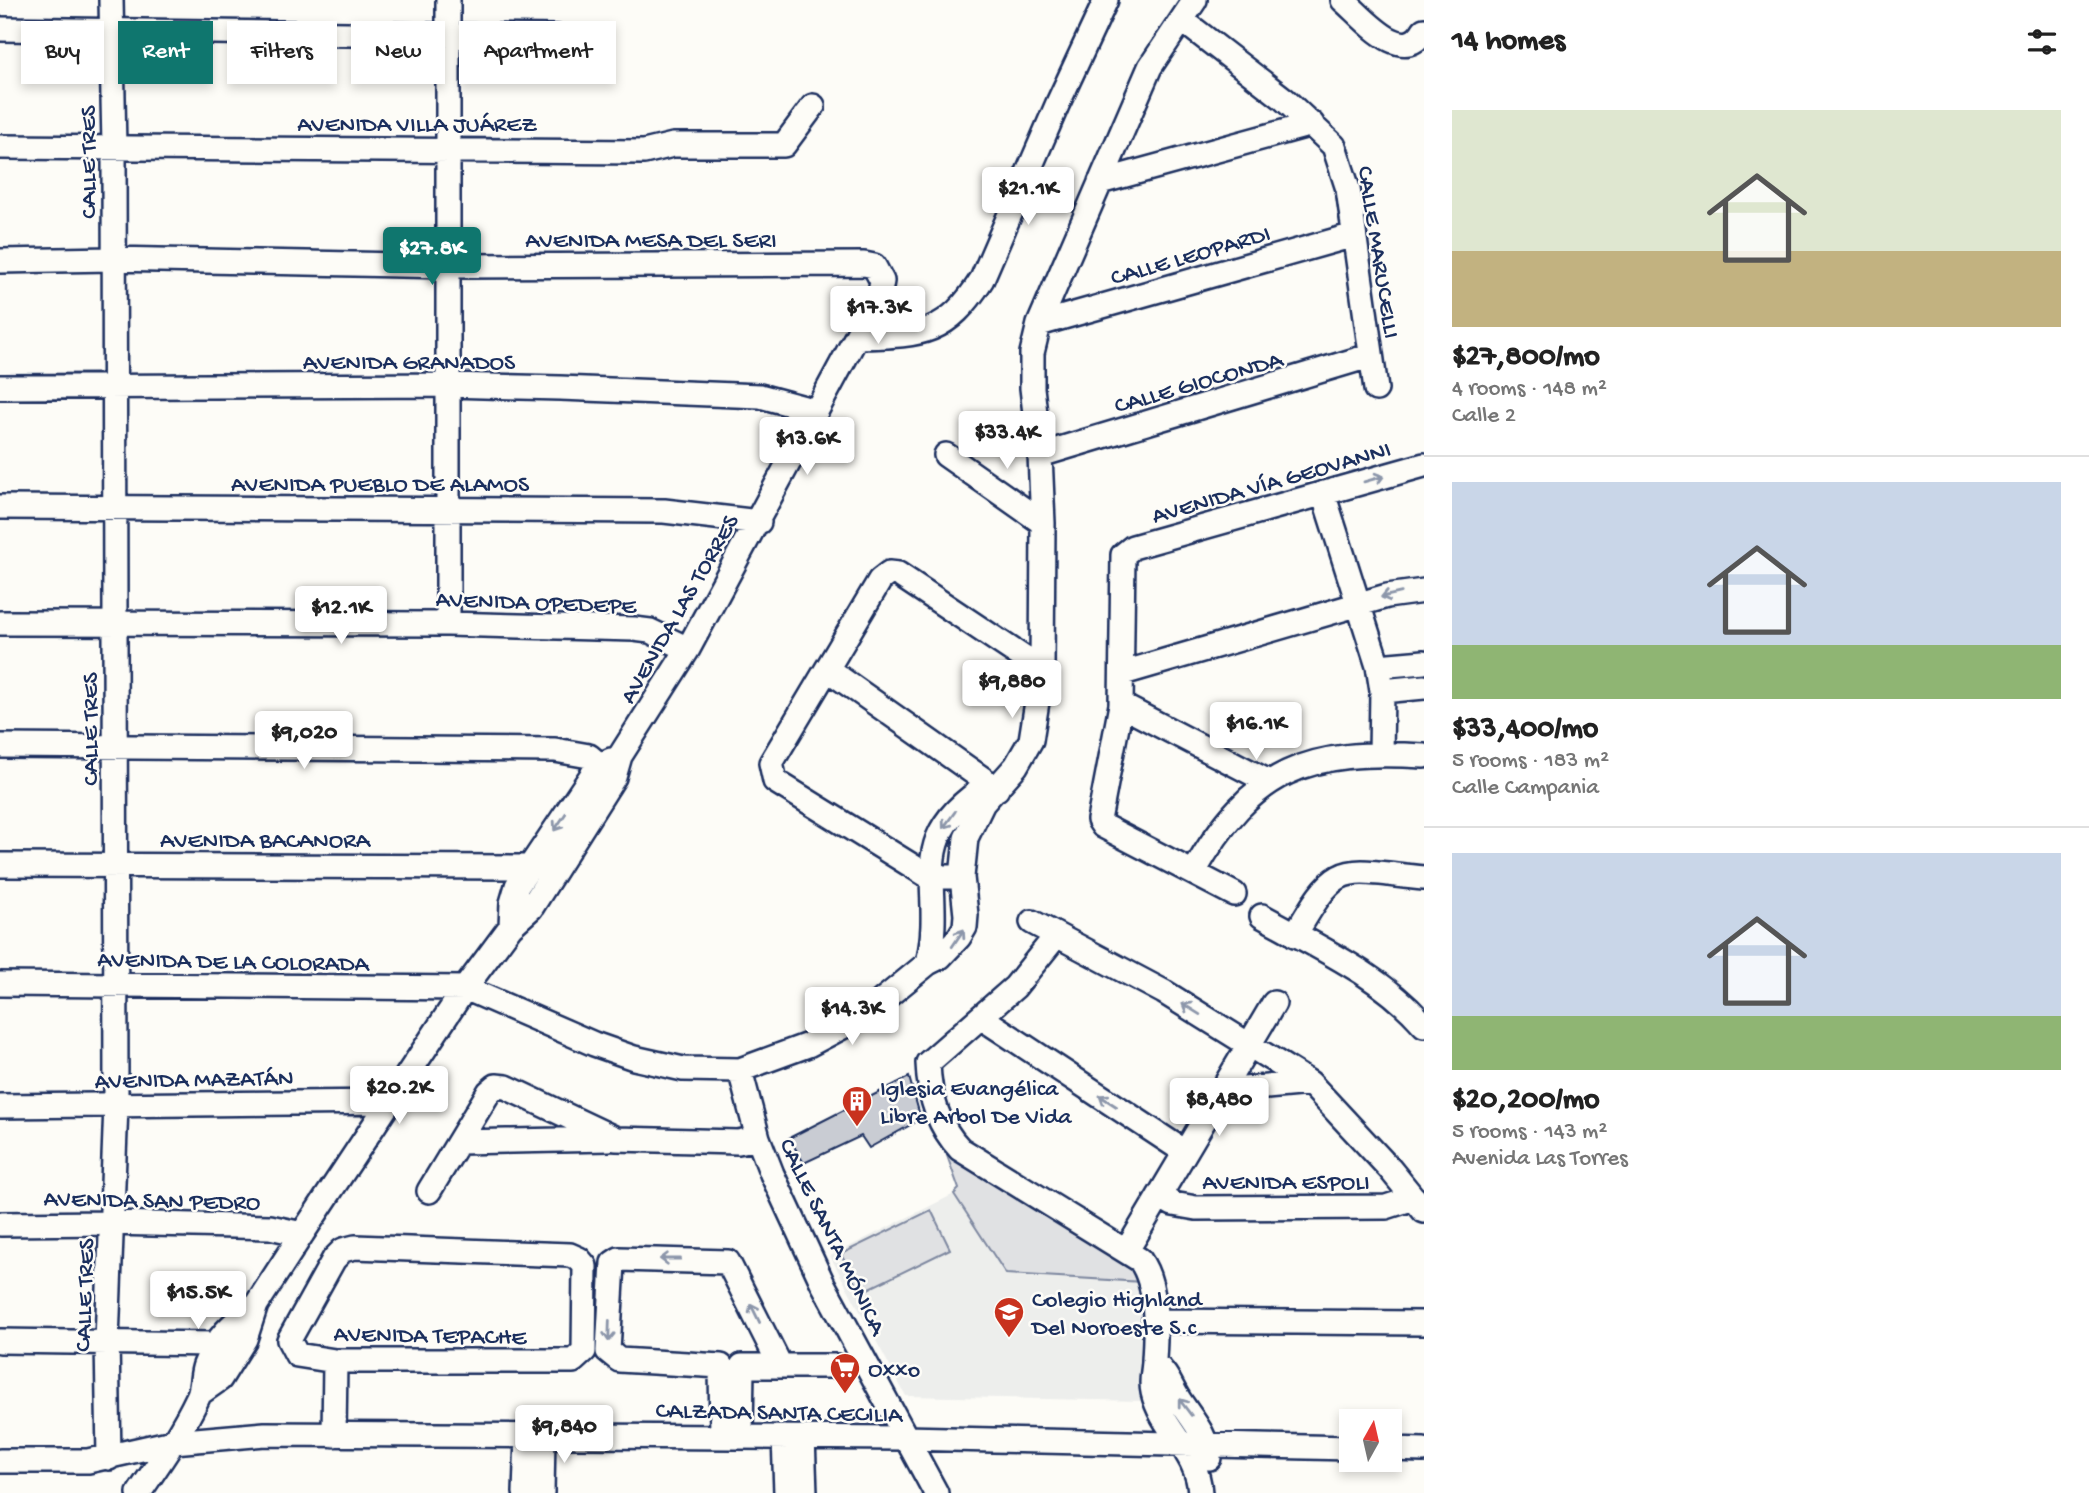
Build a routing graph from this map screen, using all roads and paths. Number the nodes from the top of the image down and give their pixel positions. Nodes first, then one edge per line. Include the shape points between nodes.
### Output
1 (110, 0) edge
2 (448, 0) edge
3 (1106, 0) edge
4 (1195, 0) edge
5 (1343, 0) edge
6 (1182, 20) junction
7 (0, 29) edge
8 (1424, 30) edge
9 (113, 32) junction
10 (447, 34) junction
11 (459, 34) edge
12 (813, 106) dead end
13 (1312, 124) junction
14 (114, 147) junction
15 (0, 148) edge
16 (447, 150) junction
17 (1100, 182) junction
18 (1354, 235) junction
19 (112, 259) junction
20 (0, 261) edge
21 (449, 265) junction
22 (879, 272) joint
23 (1040, 324) junction
24 (858, 337) junction
25 (1369, 356) junction
26 (448, 385) junction
27 (0, 387) edge
28 (115, 388) junction
29 (1377, 389) dead end
30 (816, 411) junction
31 (946, 455) dead end
32 (1040, 455) junction
33 (1424, 465) edge
34 (1323, 493) junction
35 (0, 507) edge
36 (113, 507) junction
37 (446, 509) junction
38 (759, 522) junction
39 (1043, 523) junction
40 (1424, 591) edge
41 (1358, 604) junction
42 (0, 623) edge
43 (116, 623) junction
44 (449, 624) junction
45 (688, 649) junction
46 (1424, 662) edge
47 (1378, 666) junction
48 (827, 669) junction
49 (1042, 670) junction
50 (1123, 673) junction
51 (1424, 687) edge
52 (1382, 691) junction
53 (1121, 705) junction
54 (0, 746) edge
55 (116, 748) junction
56 (1381, 754) junction
57 (1424, 757) edge
58 (611, 766) junction
59 (1268, 781) junction
60 (996, 785) junction
61 (114, 864) junction
62 (0, 865) edge
63 (529, 867) junction
64 (1195, 872) junction
65 (930, 877) junction
66 (962, 877) junction
67 (1424, 878) edge
68 (1234, 894) dead end
69 (1262, 916) dead end
70 (1032, 922) dead end
71 (511, 926) junction
72 (1296, 935) junction
73 (1056, 936) junction
74 (928, 963) junction
75 (0, 984) edge
76 (115, 985) junction
77 (465, 988) junction
78 (1275, 1003) dead end
79 (1420, 1015) edge
80 (982, 1018) junction
81 (1250, 1045) junction
82 (740, 1070) junction
83 (1310, 1083) junction
84 (1222, 1091) junction
85 (389, 1102) junction
86 (116, 1105) junction
87 (0, 1106) edge
88 (758, 1138) junction
89 (616, 1139) junction
90 (460, 1142) junction
91 (1185, 1152) junction
92 (429, 1191) dead end
93 (1159, 1196) junction
94 (1419, 1205) edge
95 (112, 1223) junction
96 (0, 1224) edge
97 (302, 1234) junction
98 (1126, 1250) junction
99 (256, 1305) junction
100 (1154, 1321) junction
101 (1424, 1323) edge
102 (0, 1341) edge
103 (107, 1341) junction
104 (215, 1344) junction
105 (335, 1361) junction
106 (1154, 1363) junction
107 (780, 1365) junction
108 (836, 1366) dead end
109 (200, 1393) junction
110 (334, 1435) junction
111 (535, 1436) junction
112 (732, 1436) junction
113 (793, 1437) junction
114 (905, 1438) junction
115 (173, 1442) junction
116 (1184, 1444) junction
117 (1207, 1445) junction
118 (1339, 1448) edge
119 (1402, 1449) edge
120 (1424, 1450) edge
121 (109, 1458) junction
122 (0, 1461) edge
123 (139, 1493) edge
124 (526, 1493) edge
125 (542, 1493) edge
126 (786, 1493) edge
127 (805, 1493) edge
128 (936, 1493) edge
129 (1200, 1493) edge
130 (1212, 1493) edge

1 - 9 street, CALLE TRES
2 - 10 street
3 - 24 street via 982,279 967,303 930,331
4 - 6 street
5 - 8 street via 1395,44 1407,46 1418,41
6 - 13 street, CALLE MARUCELLI
6 - 17 street via 1150,67
7 - 9 street
9 - 10 street
9 - 14 street, CALLE TRES
10 - 11 street
10 - 16 street
12 - 16 street, AVENIDA VILLA JUÁREZ via 784,145 673,145 644,152
13 - 17 street
13 - 18 street, CALLE MARUCELLI via 1334,146 1348,189
14 - 15 street, AVENIDA VILLA JUÁREZ
14 - 16 street, AVENIDA VILLA JUÁREZ
14 - 19 street, CALLE TRES
16 - 21 street
17 - 23 street
18 - 23 street, CALLE LEOPARDI
18 - 25 street, CALLE MARUCELLI
19 - 20 street, AVENIDA MESA DEL SERI
19 - 21 street, AVENIDA MESA DEL SERI
19 - 28 street, CALLE TRES
21 - 22 street, AVENIDA MESA DEL SERI via 864,264
21 - 26 street
22 - 24 street, AVENIDA LAS TORRES via 880,293
23 - 32 street via 1032,353
24 - 30 street, AVENIDA LAS TORRES
25 - 29 street, CALLE MARUCELLI
25 - 32 street, CALLE GIOCONDA
26 - 28 street, AVENIDA GRANADOS
26 - 30 street, AVENIDA GRANADOS via 760,396
26 - 37 street
27 - 28 street, AVENIDA GRANADOS
28 - 36 street, CALLE TRES
30 - 38 street, AVENIDA LAS TORRES
31 - 39 street
32 - 39 street
34 -> 33 street, AVENIDA VÍA GEOVANNI
34 - 41 street
34 - 50 street, AVENIDA VÍA GEOVANNI via 1133,547 1123,555
35 - 36 street, AVENIDA PUEBLO DE ALAMOS
36 - 37 street, AVENIDA PUEBLO DE ALAMOS
36 - 43 street, CALLE TRES
37 - 38 street, AVENIDA PUEBLO DE ALAMOS via 690,512
37 - 44 street
38 - 45 street, AVENIDA LAS TORRES
39 - 49 street
40 -> 41 street
41 - 47 street
41 - 50 street
42 - 43 street, AVENIDA OPEDEPE
43 - 44 street, AVENIDA OPEDEPE
43 - 55 street, CALLE TRES
44 - 45 street, AVENIDA OPEDEPE via 634,629 650,631
45 - 58 street, AVENIDA LAS TORRES
46 - 47 street
47 - 52 street
48 - 49 street via 880,580 889,573 898,574
48 - 60 street
48 - 65 street via 771,763 775,781
49 - 60 street via 1027,751
50 - 53 street
51 - 52 street
52 - 56 street
53 - 59 street
53 - 64 street via 1099,820
54 - 55 street
55 - 58 street via 555,750 589,756
55 - 61 street, CALLE TRES
56 - 57 street
56 - 59 street via 1326,758
58 -> 63 street, AVENIDA LAS TORRES
58 - 71 street, AVENIDA LAS TORRES via 531,908
59 - 64 street via 1229,817
60 -> 65 street via 955,811 941,831
60 - 66 street via 973,820 962,857
61 - 62 street, AVENIDA BACANORA
61 - 63 street, AVENIDA BACANORA
61 - 76 street, CALLE TRES
63 - 71 street, AVENIDA LAS TORRES via 512,903
64 - 68 street
65 - 66 street
65 - 74 street via 934,917
74 -> 66 street via 951,948 965,927
67 - 72 street via 1354,871 1339,875 1317,898
69 - 72 street
70 - 73 street
71 - 77 street, AVENIDA LAS TORRES
72 - 79 street via 1363,974
73 - 80 street via 1015,987
81 -> 73 street via 1164,992
74 - 82 street via 863,1016 808,1045
75 - 76 street, AVENIDA DE LA COLORADA
76 - 77 street, AVENIDA DE LA COLORADA
76 - 86 street, CALLE TRES
77 - 82 street via 634,1058 683,1069
77 - 85 street, AVENIDA LAS TORRES
78 - 81 street
91 -> 80 street
80 - 98 street via 928,1063 947,1136 960,1149
81 - 83 street
81 - 84 street
82 - 88 street, CALLE SANTA MÓNICA
83 - 84 street
83 - 94 street
84 - 91 street
85 - 86 street, AVENIDA MAZATÁN
85 - 97 street, AVENIDA LAS TORRES
86 - 87 street, AVENIDA MAZATÁN
86 - 95 street, CALLE TRES
88 - 89 street via 738,1142
88 - 114 street, CALLE SANTA MÓNICA via 824,1284
89 - 90 street
89 - 90 street via 496,1086
90 - 92 street
91 - 93 street
93 - 94 street, AVENIDA ESPOLI via 1196,1208
93 - 98 street
95 - 96 street, AVENIDA SAN PEDRO
95 - 97 street, AVENIDA SAN PEDRO via 270,1227
95 - 103 street, CALLE TRES
97 - 99 street, AVENIDA LAS TORRES
98 - 100 street via 1147,1270
99 - 104 street, AVENIDA LAS TORRES via 226,1328
99 - 109 street, AVENIDA LAS TORRES via 245,1339 220,1379
100 - 101 street
100 - 106 street
102 - 103 street
103 - 104 street
103 - 121 street, CALLE TRES
104 - 109 street, AVENIDA LAS TORRES
105 - 105 street, AVENIDA TEPACHE via 297,1354 289,1340 334,1259 343,1251 355,1247 570,1255 585,1266 584,1351 573,1361
105 - 110 street
106 - 116 street via 1152,1388 1157,1407
117 -> 106 street via 1167,1373
107 - 108 street
107 - 112 street via 742,1366
107 -> 112 street via 728,1262 619,1259 613,1263 608,1352 619,1360 721,1366
109 - 115 street, AVENIDA LAS TORRES
110 - 111 street, CALZADA SANTA CECILIA
110 - 115 street, CALZADA SANTA CECILIA via 233,1435
111 - 112 street, CALZADA SANTA CECILIA
111 - 124 street
111 - 125 street
112 - 113 street, CALZADA SANTA CECILIA
113 - 114 street, CALZADA SANTA CECILIA
113 - 126 street
113 - 127 street
114 - 116 street, CALZADA SANTA CECILIA
114 - 128 street, CALLE SANTA MÓNICA
115 - 121 street, CALZADA SANTA CECILIA
115 - 123 street, AVENIDA LAS TORRES
116 - 117 street, CALZADA SANTA CECILIA
116 - 129 street via 1195,1465
117 - 118 street, CALZADA SANTA CECILIA
117 - 130 street
119 - 120 street
121 - 122 street, CALZADA SANTA CECILIA

